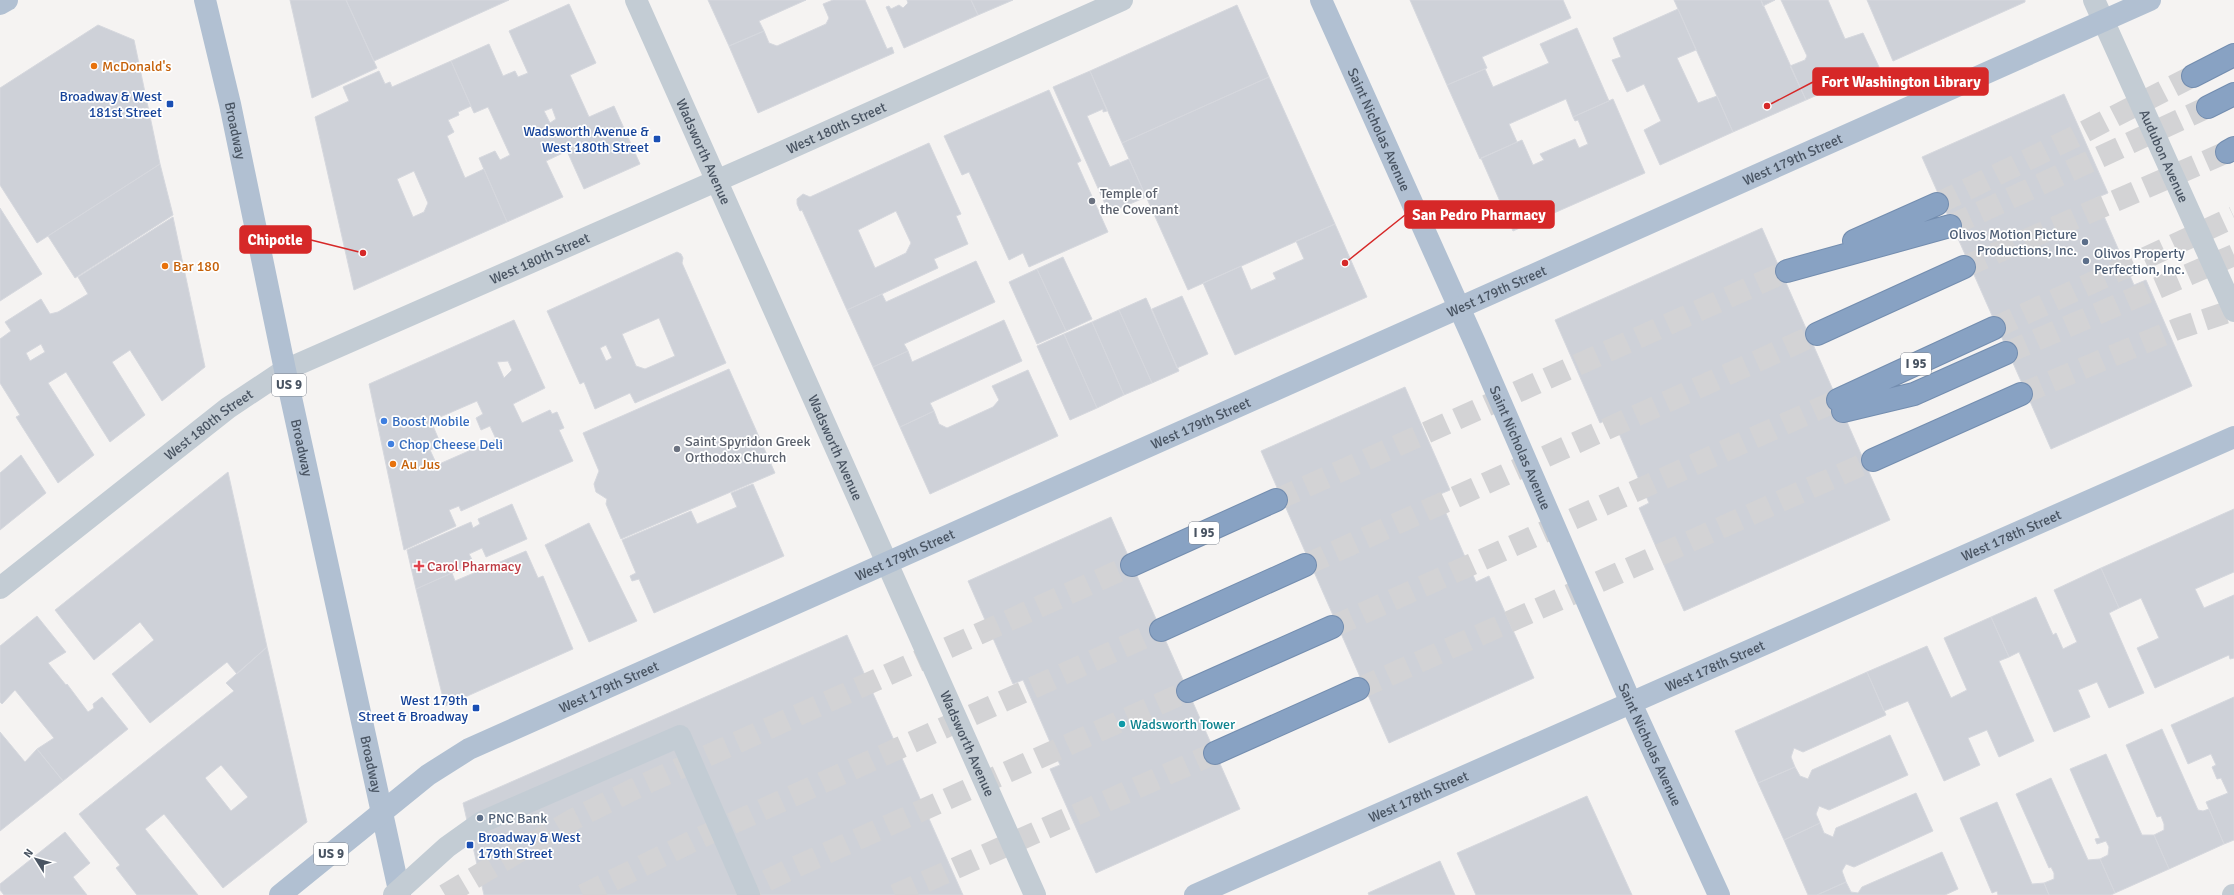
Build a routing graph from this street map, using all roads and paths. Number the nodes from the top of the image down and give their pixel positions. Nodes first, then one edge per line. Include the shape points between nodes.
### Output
1 (7, 0) edge
2 (205, 0) edge
3 (636, 0) edge
4 (1122, 0) edge
5 (1321, 0) edge
6 (2094, 0) edge
7 (2150, 0) edge
8 (0, 4) edge
9 (2104, 21) junction
10 (2234, 55) edge
11 (2193, 76) tunnel mouth
12 (2234, 94) edge
13 (2208, 106) tunnel mouth
14 (716, 181) junction
15 (1937, 204) tunnel mouth
16 (1950, 226) tunnel mouth
17 (1964, 267) tunnel mouth
18 (1459, 308) junction
19 (2234, 311) edge
20 (1994, 328) tunnel mouth
21 (1817, 334) tunnel mouth
22 (2006, 353) tunnel mouth
23 (285, 370) junction
24 (2021, 394) tunnel mouth
25 (2234, 437) edge
26 (1872, 460) tunnel mouth
27 (1276, 500) tunnel mouth
28 (886, 562) junction
29 (1132, 565) tunnel mouth
30 (1305, 565) tunnel mouth
31 (0, 588) edge
32 (1332, 627) tunnel mouth
33 (1161, 630) tunnel mouth
34 (1358, 689) tunnel mouth
35 (1188, 691) tunnel mouth
36 (1631, 703) junction
37 (1215, 753) tunnel mouth
38 (382, 812) junction
39 (280, 895) edge
40 (394, 895) edge
41 (400, 895) edge
42 (749, 895) edge
43 (1035, 895) edge
44 (1195, 895) edge
45 (1719, 895) edge

1 - 8 main road
2 - 23 main road, Broadway / US 9 via 230,104
3 - 14 street, Wadsworth Avenue
4 - 14 street, West 180th Street
5 - 18 main road, Saint Nicholas Avenue
6 - 9 street, Audubon Avenue
7 - 9 main road, West 179th Street
9 - 18 main road, West 179th Street
9 - 19 street, Audubon Avenue
10 - 11 highway
12 - 13 highway
14 - 23 street, West 180th Street
14 - 28 street, Wadsworth Avenue
15 - 16 highway via 1788,271
17 - 21 highway
18 - 28 main road, West 179th Street
18 - 36 main road, Saint Nicholas Avenue
20 - 22 highway, I 95 via 1841,406 1914,394
23 - 31 street, West 180th Street via 228,408
23 - 38 main road, Broadway / US 9
24 - 26 highway
25 - 36 main road, West 178th Street
27 - 29 highway, I 95
28 - 38 main road, West 179th Street via 469,749 428,775
28 - 43 street, Wadsworth Avenue
30 - 33 highway
32 - 35 highway
34 - 37 highway
36 - 44 main road, West 178th Street
36 - 45 main road, Saint Nicholas Avenue
38 - 39 main road, West 179th Street / US 9
38 - 41 main road, Broadway / US 9
40 - 42 street, bridge via 447,847 482,822 680,736

